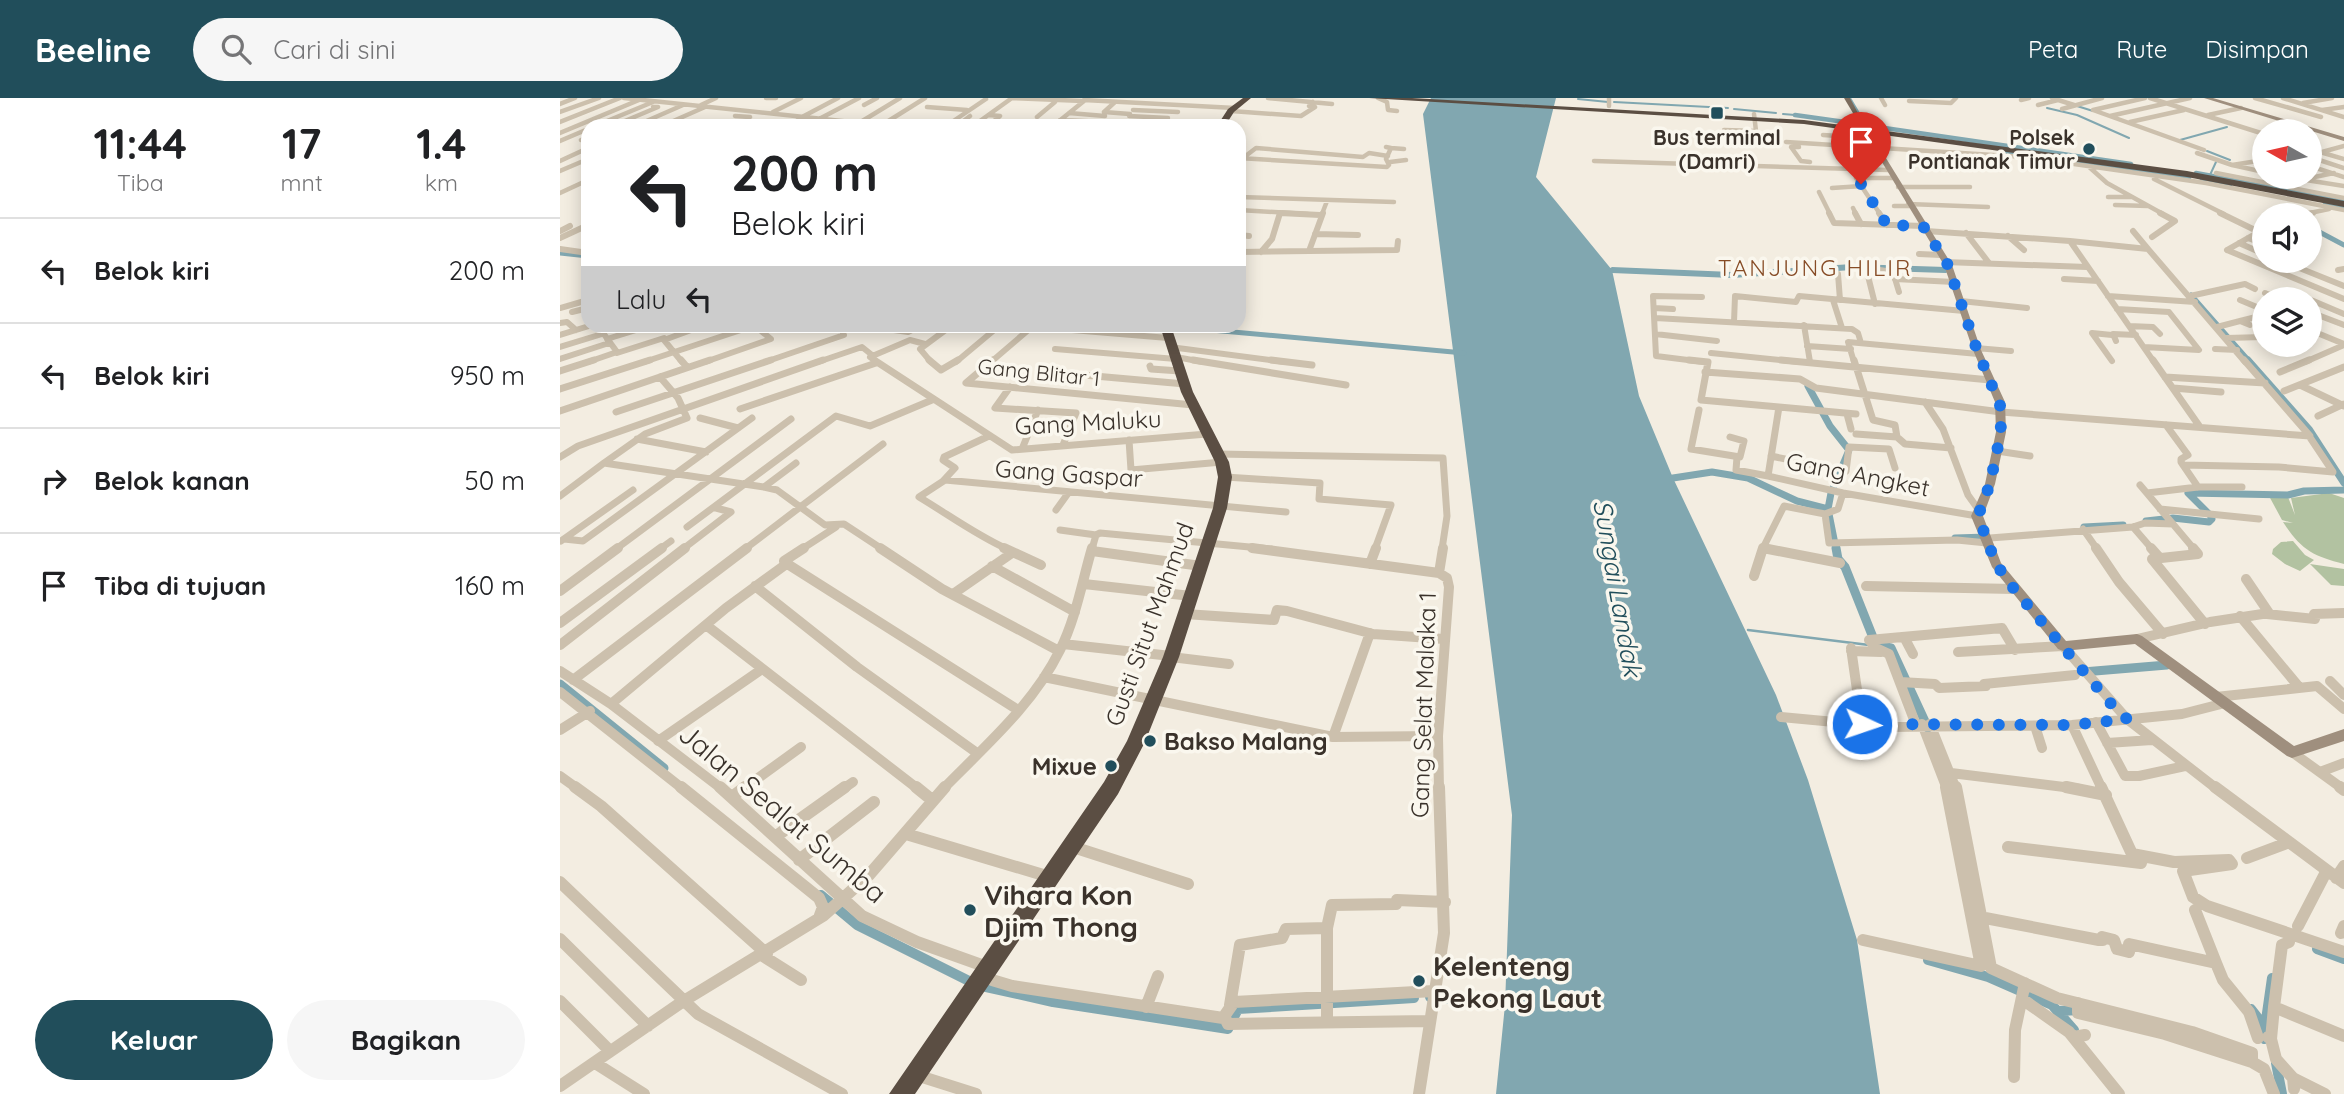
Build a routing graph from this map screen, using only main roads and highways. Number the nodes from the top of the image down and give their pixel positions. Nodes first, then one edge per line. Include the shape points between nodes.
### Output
1 (1243, 98) edge
2 (1376, 98) edge
3 (1453, 98) edge
4 (1847, 98) edge
5 (1405, 100) edge
6 (1607, 105) edge
7 (1755, 116) junction
8 (1226, 119) edge
9 (1866, 133) junction
10 (1925, 137) junction
11 (2341, 205) edge
12 (1173, 351) edge
13 (908, 1084) edge

1 - 8 highway
2 - 5 highway
3 - 6 highway
4 - 9 main road
5 - 6 highway
6 - 7 highway
7 - 9 highway
7 - 9 highway via 1847,126
9 - 10 highway
10 - 11 highway via 2209,179
10 - 11 highway via 2292,190
12 - 13 highway, Gusti Situt Mahmud via 1222,464 1221,504 1171,656 1125,764 1073,847

